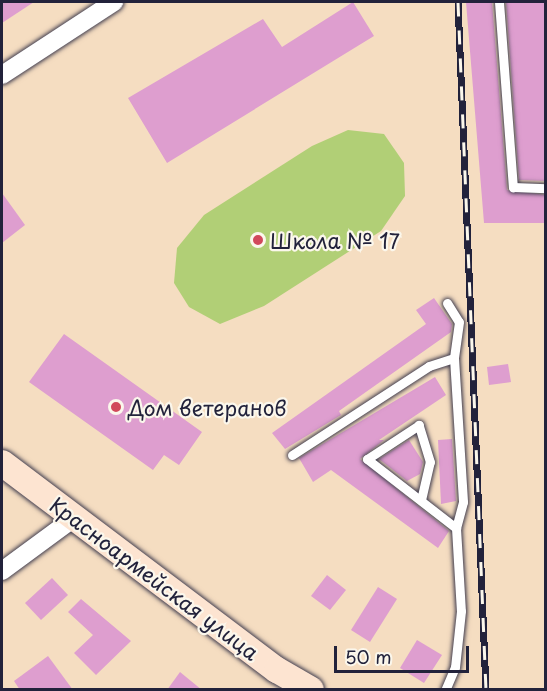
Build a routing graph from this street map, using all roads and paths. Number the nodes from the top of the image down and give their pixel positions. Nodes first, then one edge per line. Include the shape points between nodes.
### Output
1 (114, 2) edge
2 (499, 2) edge
3 (2, 75) edge
4 (546, 188) edge
5 (447, 303) dead end
6 (454, 358) junction
7 (292, 455) dead end
8 (2, 463) edge
9 (421, 500) junction
10 (74, 518) junction
11 (456, 528) junction
12 (2, 571) edge
13 (310, 690) edge
14 (445, 690) edge

1 - 3 street
2 - 4 lane via 513,187
5 - 6 lane via 459,322
6 - 7 lane via 429,366
6 - 11 lane via 463,502
8 - 10 street, Красноармейская улица
9 - 9 lane via 367,459 419,425 430,462
9 - 11 lane
10 - 12 street
10 - 13 street, Красноармейская улица
11 - 14 lane via 461,611 455,667

